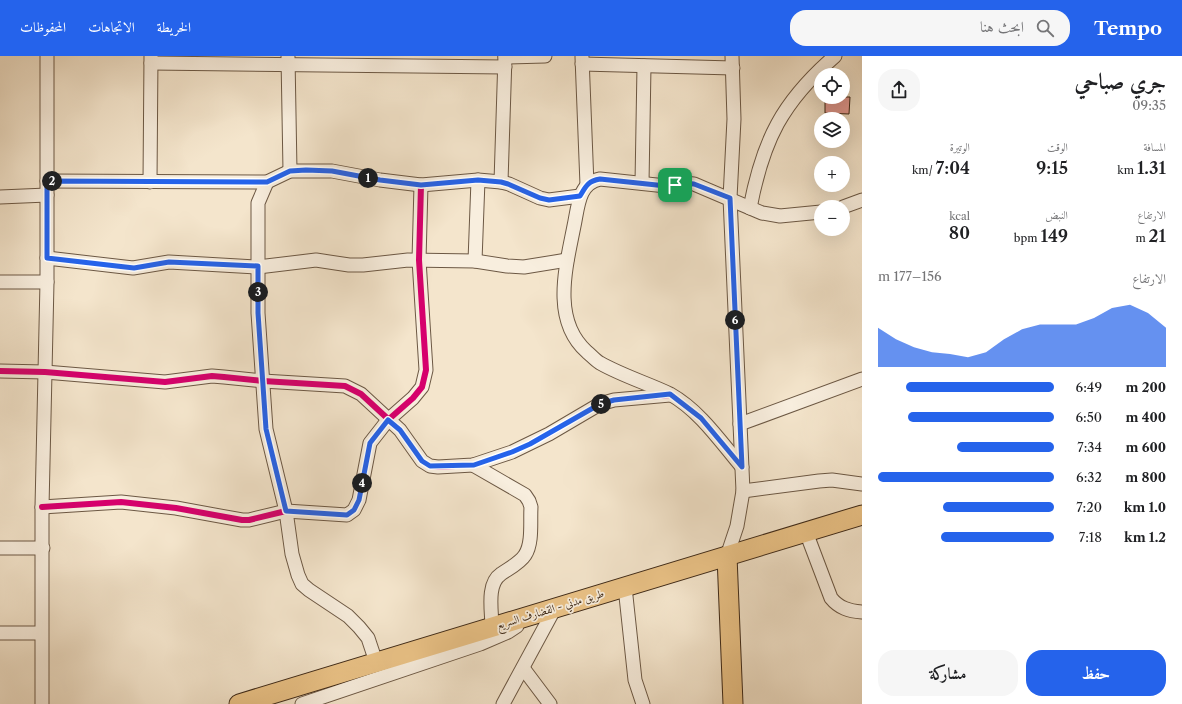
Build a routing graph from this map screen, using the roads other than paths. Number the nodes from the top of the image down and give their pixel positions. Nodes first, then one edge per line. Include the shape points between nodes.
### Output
1 (47, 56) edge
2 (545, 56) edge
3 (835, 56) edge
4 (151, 59) edge
5 (288, 60) edge
6 (505, 60) edge
7 (582, 60) edge
8 (732, 62) edge
9 (644, 66) junction
10 (290, 171) junction
11 (478, 180) junction
12 (47, 181) junction
13 (150, 182) junction
14 (267, 182) junction
15 (501, 182) junction
16 (642, 183) junction
17 (421, 185) junction
18 (584, 190) junction
19 (47, 195) junction
20 (0, 197) edge
21 (730, 198) junction
22 (862, 200) edge
23 (850, 204) edge
24 (750, 208) junction
25 (814, 213) edge
26 (47, 258) junction
27 (419, 260) junction
28 (567, 260) junction
29 (476, 261) junction
30 (258, 266) junction
31 (0, 282) edge
32 (47, 282) junction
33 (0, 371) edge
34 (46, 372) junction
35 (862, 379) edge
36 (263, 381) junction
37 (670, 394) junction
38 (388, 420) junction
39 (740, 424) junction
40 (474, 465) junction
41 (742, 467) junction
42 (862, 486) edge
43 (743, 491) junction
44 (42, 507) junction
45 (286, 511) junction
46 (862, 515) edge
47 (806, 532) junction
48 (0, 548) edge
49 (43, 548) junction
50 (727, 556) junction
51 (625, 587) junction
52 (555, 608) junction
53 (862, 612) edge
54 (538, 613) junction
55 (492, 627) junction
56 (0, 633) edge
57 (41, 633) junction
58 (376, 662) junction
59 (523, 668) junction
60 (319, 702) edge
61 (640, 703) edge
62 (42, 704) edge
63 (239, 704) edge
64 (302, 704) edge
65 (503, 704) edge
66 (550, 704) edge
67 (733, 704) edge

1 - 12 street
2 - 6 street
3 - 24 street via 815,73 792,99 774,127 757,175
4 - 5 street
4 - 13 street
5 - 6 street
5 - 10 street
6 - 15 street
7 - 9 street
7 - 18 street
8 - 9 street
8 - 21 street via 734,119
9 - 16 street
10 - 14 street
10 - 17 street via 332,171
11 - 15 street
11 - 17 street
11 - 29 street
12 - 13 street
12 - 19 street
13 - 14 street
14 - 30 street via 258,202
15 - 18 street via 549,200
16 - 18 street via 600,179 592,181
16 - 21 street via 666,186 694,184
17 - 27 street
18 - 28 street
19 - 20 street
19 - 26 street
21 - 24 street
21 - 39 street
22 - 23 street
24 - 25 street via 780,216
26 - 30 street via 134,268 169,262
26 - 32 street
27 - 29 street
27 - 30 street via 349,265 316,260
27 - 38 street via 426,370 422,387
28 - 29 street via 524,267
28 - 37 street via 564,308 571,333 599,362
30 - 36 street via 258,313
31 - 32 street
32 - 34 street
33 - 34 street
34 - 36 street via 154,382 212,376
34 - 44 street
35 - 39 street
36 - 38 street via 345,386 361,394
36 - 45 street via 266,429
37 - 40 street via 600,404 530,444
37 - 41 street via 701,418
38 - 40 street via 400,430 422,461 430,466
38 - 45 street via 370,443 359,500 354,510 347,515
39 - 41 street
40 - 55 street via 525,495 531,507 528,547 524,556 498,576 493,586
41 - 43 street
42 - 43 street via 832,480
43 - 50 street via 737,526
44 - 45 street via 121,502 176,508 242,520
44 - 49 street
45 - 58 street via 292,554 302,584 359,626 368,638
46 - 47 highway, طريق مدني - القضارف السريع
47 - 50 highway, طريق مدني - القضارف السريع
47 - 53 street via 831,598 838,606 852,612
48 - 49 street
49 - 57 street
50 - 51 highway, طريق مدني - القضارف السريع
50 - 67 highway
51 - 52 highway, طريق مدني - القضارف السريع
51 - 61 street via 635,680
52 - 54 highway, طريق مدني - القضارف السريع
52 - 59 street
54 - 55 highway, طريق مدني - القضارف السريع
54 - 60 street via 508,632 480,644
55 - 58 highway, طريق مدني - القضارف السريع
56 - 57 street
57 - 62 street
58 - 63 highway, طريق مدني - القضارف السريع
59 - 65 street
59 - 66 street
60 - 64 street

